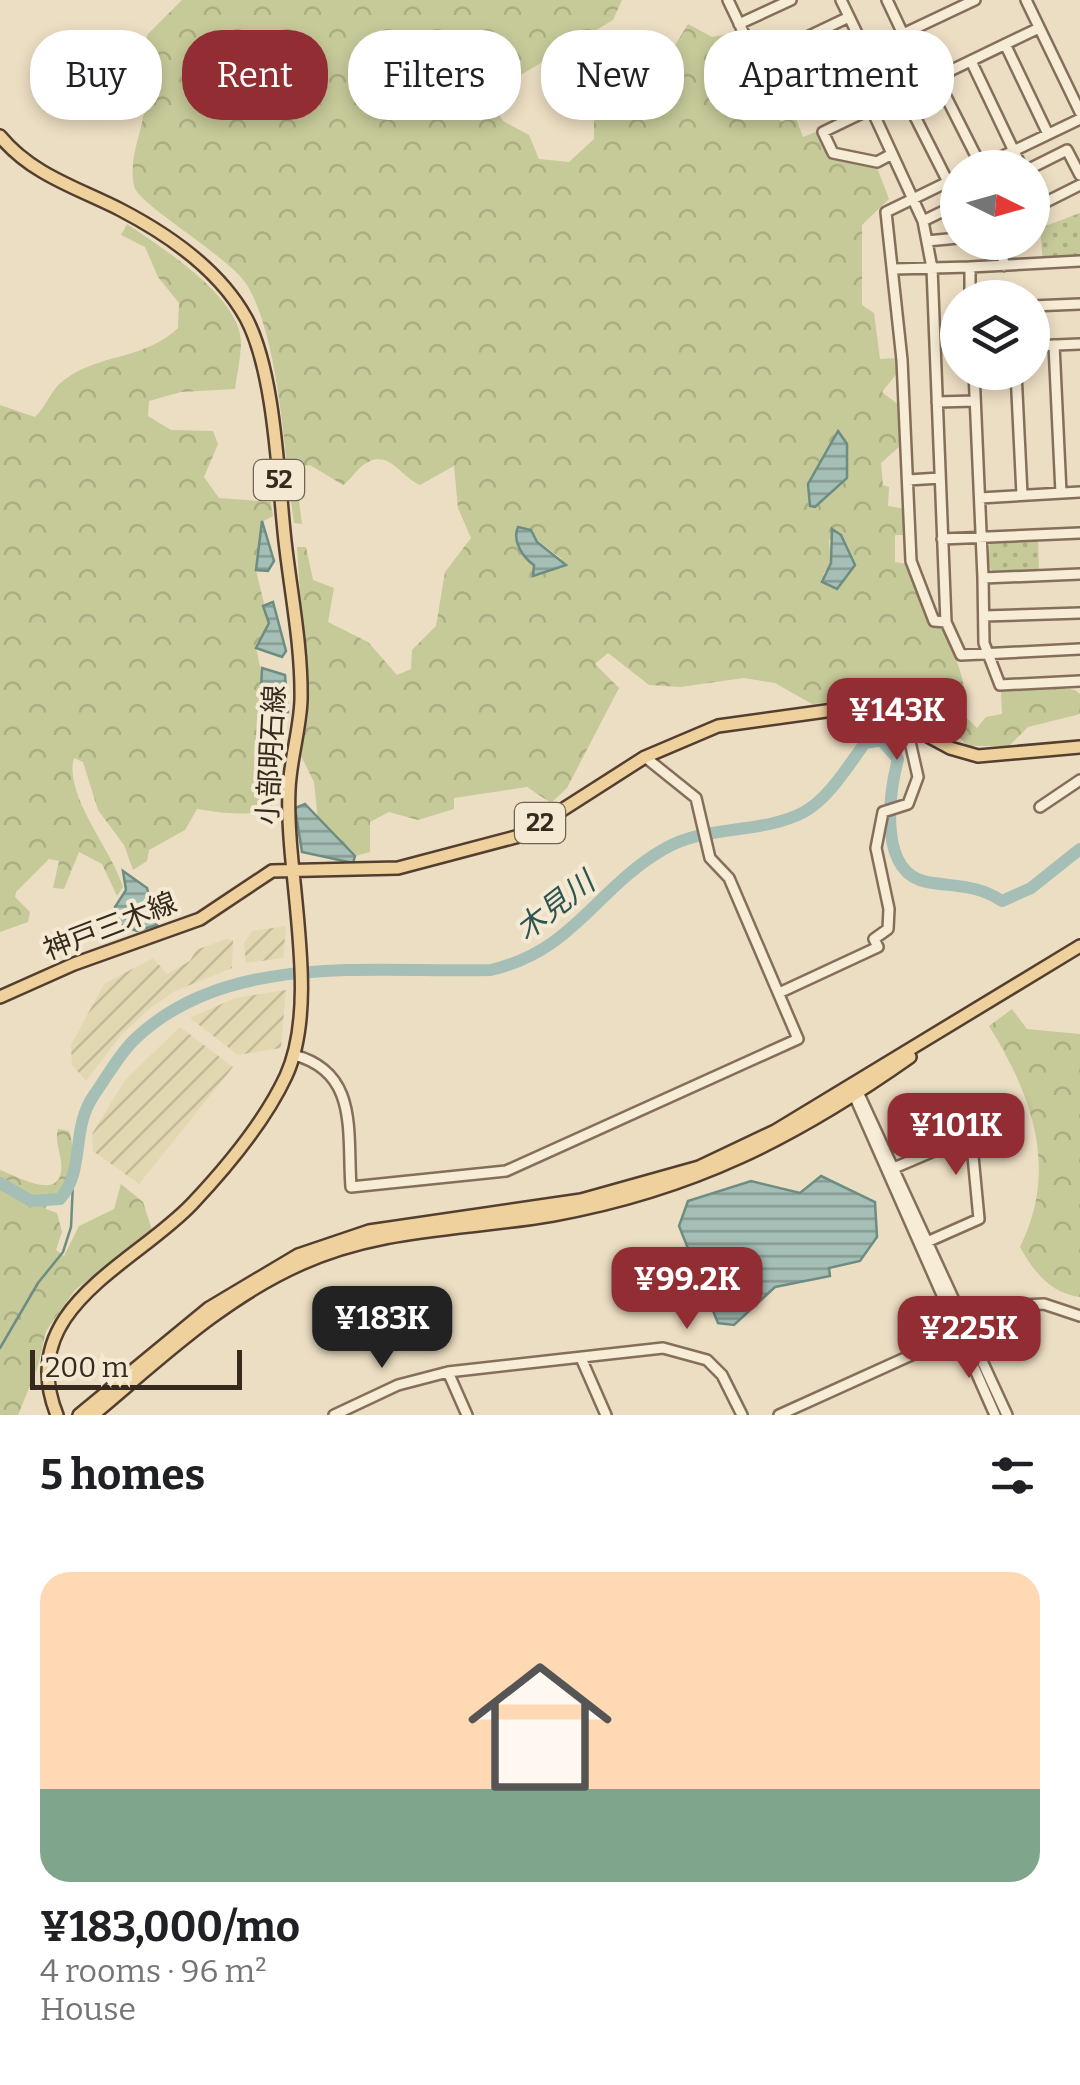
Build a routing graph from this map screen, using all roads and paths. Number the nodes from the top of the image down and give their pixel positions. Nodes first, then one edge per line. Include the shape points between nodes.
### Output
1 (728, 0) edge
2 (791, 0) edge
3 (841, 0) edge
4 (887, 0) edge
5 (974, 0) edge
6 (1026, 0) edge
7 (849, 17) junction
8 (739, 24) junction
9 (1040, 28) junction
10 (742, 30) edge
11 (822, 30) edge
12 (855, 30) edge
13 (1006, 44) junction
14 (971, 61) junction
15 (954, 69) edge
16 (954, 115) edge
17 (1080, 116) edge
18 (848, 120) edge
19 (877, 120) edge
20 (918, 120) edge
21 (1048, 134) junction
22 (0, 136) edge
23 (971, 150) edge
24 (1013, 150) edge
25 (1015, 150) edge
26 (892, 154) junction
27 (940, 158) edge
28 (1050, 158) edge
29 (1080, 176) edge
30 (940, 185) edge
31 (1080, 186) edge
32 (912, 198) junction
33 (1050, 201) edge
34 (940, 213) edge
35 (923, 221) junction
36 (940, 240) edge
37 (927, 241) junction
38 (1004, 260) edge
39 (1080, 261) edge
40 (1004, 266) junction
41 (932, 268) junction
42 (970, 268) junction
43 (894, 269) junction
44 (970, 280) edge
45 (1080, 304) edge
46 (1050, 305) edge
47 (1080, 344) edge
48 (1050, 345) edge
49 (1054, 345) junction
50 (975, 390) edge
51 (1017, 390) edge
52 (975, 401) junction
53 (937, 402) junction
54 (940, 478) junction
55 (908, 480) junction
56 (1080, 492) edge
57 (1061, 493) junction
58 (1022, 495) junction
59 (980, 498) junction
60 (1080, 533) edge
61 (981, 538) junction
62 (942, 539) junction
63 (1080, 574) edge
64 (983, 578) junction
65 (1080, 613) edge
66 (984, 616) junction
67 (946, 622) junction
68 (1080, 650) edge
69 (986, 653) junction
70 (1080, 681) edge
71 (906, 724) junction
72 (1080, 747) edge
73 (645, 756) junction
74 (1080, 780) edge
75 (1040, 807) dead end
76 (293, 867) junction
77 (1080, 946) edge
78 (780, 994) junction
79 (0, 997) edge
80 (294, 1055) junction
81 (855, 1091) junction
82 (894, 1168) junction
83 (927, 1242) junction
84 (1080, 1316) edge
85 (962, 1332) junction
86 (580, 1358) junction
87 (448, 1372) junction
88 (57, 1415) edge
89 (78, 1415) edge
90 (94, 1415) edge
91 (334, 1415) edge
92 (467, 1415) edge
93 (606, 1415) edge
94 (742, 1415) edge
95 (779, 1415) edge
96 (995, 1415) edge
97 (1007, 1415) edge

1 - 8 street
2 - 8 street
3 - 7 street
4 - 5 street via 903,34
6 - 9 street
7 - 11 street
7 - 12 street
8 - 10 street
9 - 13 street
9 - 17 street
13 - 14 street
13 - 21 street
14 - 15 street
14 - 24 street
16 - 23 street
17 - 21 street
18 - 26 street via 823,132 833,153 878,162
19 - 26 street
20 - 27 street
21 - 25 street
22 - 76 main road, 小部明石線 / 52 via 40,172 124,212 189,255 247,320 262,365 300,661 300,722 288,790
26 - 32 street
28 - 29 street via 1067,150
30 - 32 street
31 - 33 street
32 - 35 street
32 - 43 street via 886,212
34 - 35 street
35 - 37 street
36 - 37 street
37 - 41 street
38 - 40 street
39 - 40 street
40 - 42 street
41 - 42 street
41 - 43 street
41 - 53 street
42 - 44 street
43 - 55 street
45 - 46 street
47 - 49 street
48 - 49 street
49 - 57 street
50 - 52 street
51 - 58 street
52 - 53 street
52 - 59 street
53 - 54 street
54 - 55 street
54 - 62 street
55 - 67 street via 911,561 934,621
56 - 57 street
57 - 58 street
58 - 59 street
59 - 61 street
60 - 61 street
61 - 62 street
61 - 64 street
62 - 67 street
63 - 64 street
64 - 66 street
65 - 66 street
66 - 69 street
67 - 69 street via 961,655
68 - 69 street
69 - 70 street via 1000,685
71 - 72 main road, 神戸三木線 / 22 via 978,756
71 - 73 main road, 神戸三木線 / 22 via 854,707 718,726
71 - 78 street via 918,778 908,804 883,812 876,848 888,929 874,939 878,947
73 - 76 main road, 神戸三木線 / 22 via 493,846 398,868
73 - 78 street via 696,798 710,858 729,878
74 - 75 street
76 - 79 main road, 神戸三木線 / 22 via 272,870 174,930
76 - 80 main road, 小部明石線 / 52 via 299,990
77 - 81 main road
78 - 80 street via 798,1039 506,1172 351,1187 340,1085 320,1062
80 - 88 main road, 小部明石線 / 52 via 266,1110 192,1204 78,1298 60,1324 48,1379
81 - 82 street
81 - 85 street
81 - 89 main road via 742,1148 652,1183 546,1207 383,1228 298,1254 208,1308
81 - 90 main road via 778,1142 655,1192 548,1216 384,1237 301,1264 213,1316
82 - 83 street
82 - 83 street via 970,1136 979,1219
83 - 85 street
84 - 85 street via 1044,1304 1022,1306
85 - 95 street
85 - 96 street
85 - 97 street
86 - 87 street
86 - 93 street
86 - 94 street via 663,1348 688,1352 722,1374
87 - 91 street
87 - 92 street

